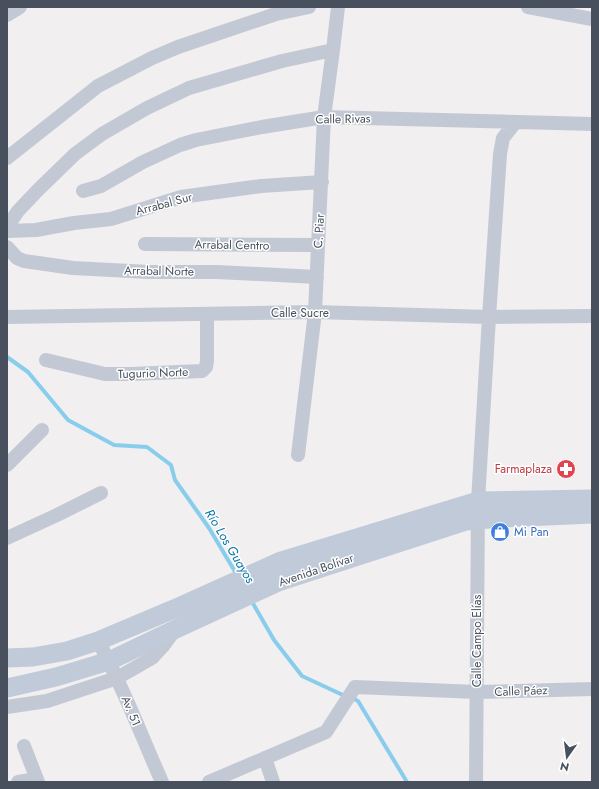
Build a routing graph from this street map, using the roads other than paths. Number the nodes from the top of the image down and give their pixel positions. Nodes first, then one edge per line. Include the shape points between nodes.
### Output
1 (20, 7) edge
2 (309, 7) edge
3 (338, 7) edge
4 (528, 7) edge
5 (7, 16) edge
6 (592, 19) edge
7 (334, 50) junction
8 (324, 117) junction
9 (515, 123) junction
10 (592, 124) edge
11 (7, 158) edge
12 (322, 182) junction
13 (83, 191) dead end
14 (7, 226) edge
15 (7, 231) edge
16 (145, 244) dead end
17 (318, 245) junction
18 (7, 247) edge
19 (317, 277) junction
20 (315, 312) junction
21 (207, 314) junction
22 (592, 316) edge
23 (7, 317) edge
24 (489, 317) junction
25 (46, 360) dead end
26 (42, 430) dead end
27 (298, 455) dead end
28 (7, 466) edge
29 (101, 493) dead end
30 (592, 499) edge
31 (478, 501) junction
32 (592, 514) edge
33 (478, 520) junction
34 (7, 538) edge
35 (176, 629) junction
36 (98, 641) junction
37 (7, 658) edge
38 (109, 661) junction
39 (117, 678) junction
40 (7, 688) edge
41 (592, 689) edge
42 (477, 692) junction
43 (7, 708) edge
44 (24, 746) dead end
45 (265, 758) junction
46 (37, 781) edge
47 (18, 782) edge
48 (162, 782) edge
49 (208, 782) edge
50 (273, 782) edge
51 (476, 782) edge

1 - 5 street
2 - 11 street via 268,16 178,47 146,61 98,86
3 - 7 street, C. Piar
4 - 6 street
7 - 8 street, C. Piar
7 - 14 street via 282,61 188,88 147,108 102,134 75,154 18,211
8 - 9 street, Calle Rivas
8 - 12 street, C. Piar
8 - 13 street, Calle Rivas via 196,140 143,162 101,186
9 - 10 street, Calle Rivas
9 - 24 street, Calle Campo Elías via 503,138 500,154
12 - 15 street, Arrabal Sur via 261,186 181,197 111,219 36,230
12 - 17 street, C. Piar
16 - 17 street, Arrabal Centro
17 - 19 street, C. Piar
18 - 19 street, Arrabal Norte via 17,258 24,261 73,268
19 - 20 street, C. Piar
20 - 21 street, Calle Sucre
20 - 24 street, Calle Sucre
20 - 27 street, C. Piar
21 - 23 street, Calle Sucre
21 - 25 street, Tugurio Norte via 207,361 202,371 105,374
22 - 24 street, Calle Sucre
24 - 31 street, Calle Campo Elías
26 - 28 street
29 - 34 street
30 - 31 main road, Avenida Bolívar
31 - 33 street, Calle Campo Elías
31 - 36 main road, Avenida Bolívar via 281,561
32 - 33 main road, Avenida Bolívar
33 - 35 main road, Avenida Bolívar via 466,521 278,582
33 - 42 street, Calle Campo Elías
35 - 38 main road, Avenida Bolívar
35 - 39 street via 152,658
36 - 37 main road, Avenida Bolívar via 67,651 33,657
36 - 38 street, Av. 51
38 - 39 street, Av. 51
38 - 40 main road, Avenida Bolívar
39 - 43 street via 47,701
39 - 48 street, Av. 51
41 - 42 street, Calle Páez
42 - 45 street, Calle Páez via 355,687 326,732
42 - 51 street, Calle Campo Elías
44 - 46 street
45 - 49 street
45 - 50 street
46 - 47 street

